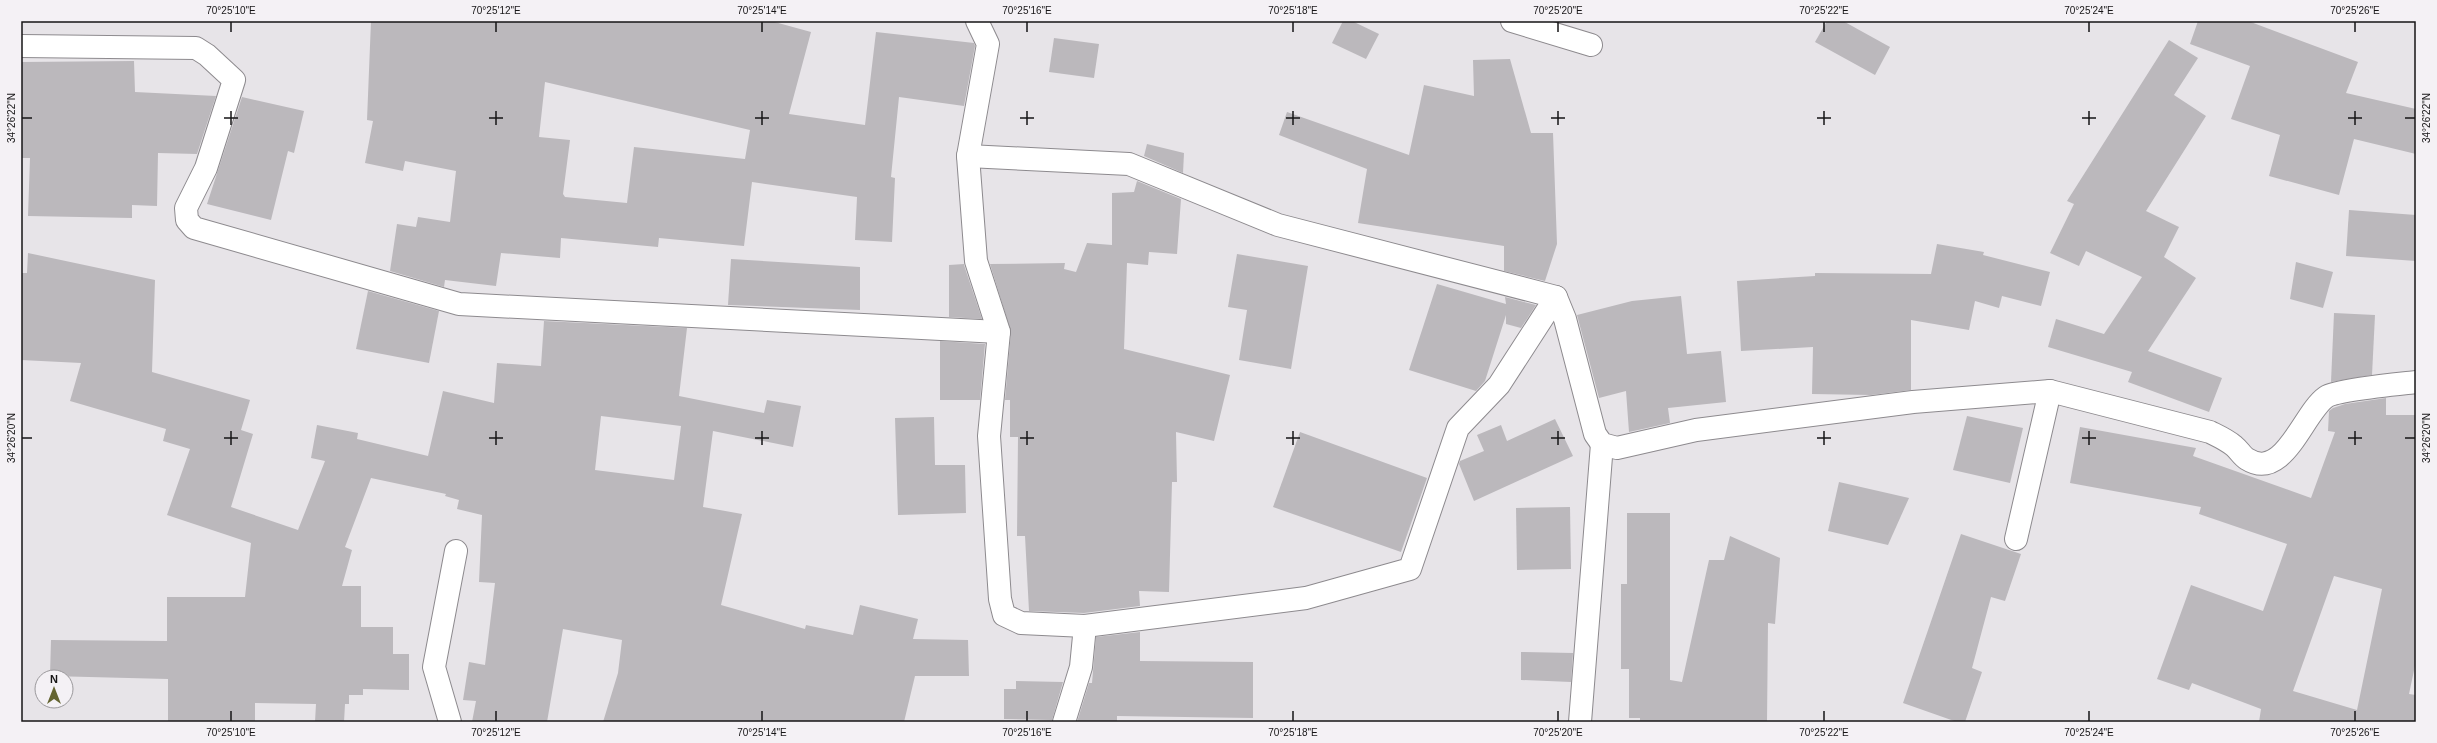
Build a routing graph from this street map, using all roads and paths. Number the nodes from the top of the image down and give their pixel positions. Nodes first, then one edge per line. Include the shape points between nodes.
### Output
1 (977, 21) edge
2 (1512, 21) edge
3 (1591, 45) dead end
4 (21, 46) edge
5 (968, 156) junction
6 (1556, 298) junction
7 (999, 332) junction
8 (2416, 382) edge
9 (2050, 392) junction
10 (1602, 444) junction
11 (2016, 539) dead end
12 (456, 551) dead end
13 (1085, 626) junction
14 (450, 722) edge
15 (1064, 722) edge
16 (1580, 722) edge

1 - 5 street via 988,44
2 - 3 street
4 - 7 street via 196,48 234,80 206,168 186,208 187,220 194,228 459,304
5 - 6 street via 1129,164 1278,225
5 - 7 street via 976,261
6 - 10 street via 1565,319 1595,434
6 - 13 street via 1498,385 1458,428 1410,569 1306,598
7 - 13 street via 989,436 1000,599 1004,615 1021,623
8 - 9 street via 2327,396 2315,405 2286,450 2274,461 2259,463 2247,459 2234,446 2210,432
9 - 10 street via 1913,402 1696,430 1617,448
9 - 11 street
10 - 16 street
12 - 14 street via 434,667
13 - 15 street via 1081,667

